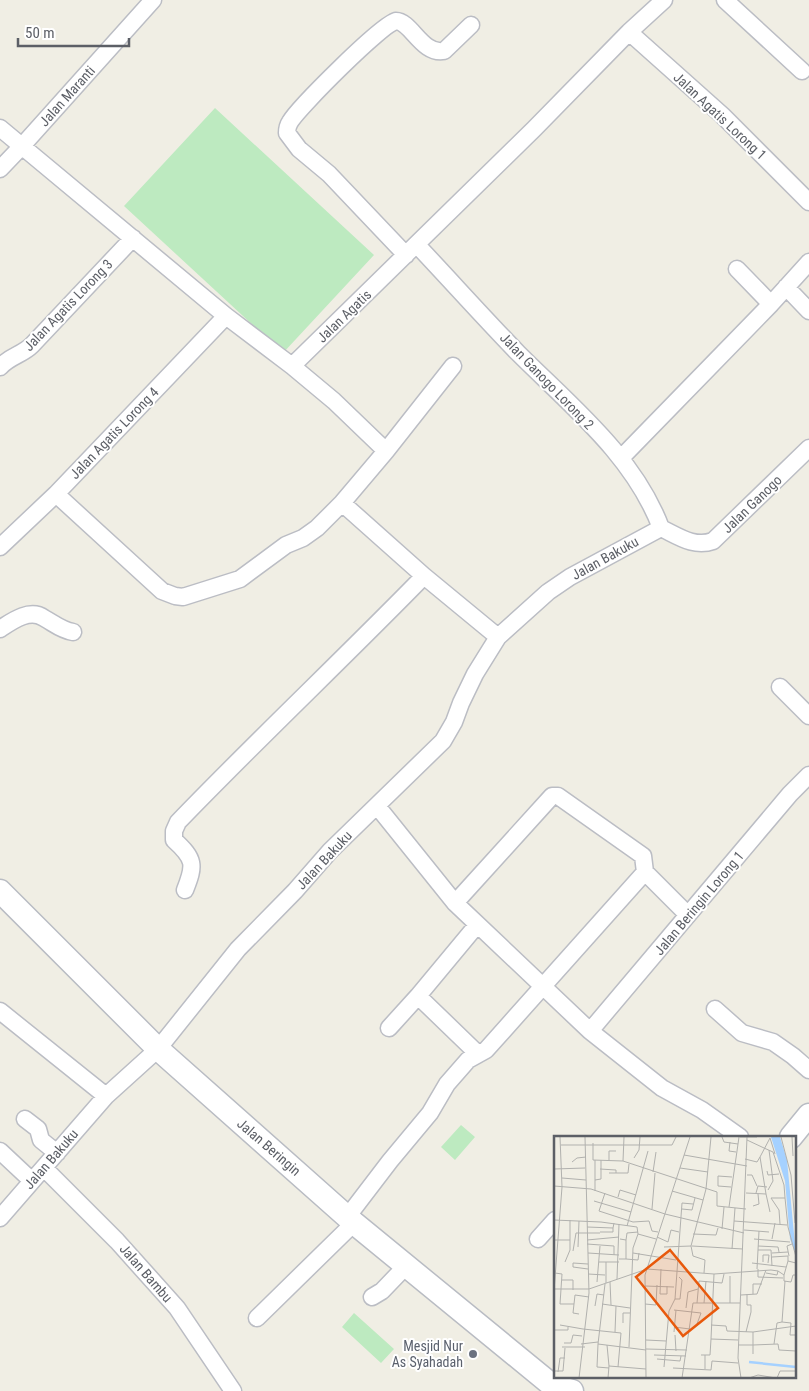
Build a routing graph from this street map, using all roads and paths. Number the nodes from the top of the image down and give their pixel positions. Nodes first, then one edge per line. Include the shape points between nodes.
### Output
1 (154, 0) edge
2 (664, 0) edge
3 (725, 0) edge
4 (471, 25) dead end
5 (629, 32) junction
6 (802, 71) dead end
7 (0, 128) edge
8 (22, 146) junction
9 (0, 169) edge
10 (809, 202) edge
11 (133, 238) junction
12 (411, 250) junction
13 (809, 262) edge
14 (737, 268) dead end
15 (786, 287) junction
16 (771, 304) junction
17 (809, 311) edge
18 (226, 316) junction
19 (0, 366) edge
20 (292, 366) junction
21 (452, 366) dead end
22 (809, 448) edge
23 (386, 451) junction
24 (622, 458) junction
25 (56, 494) junction
26 (342, 503) junction
27 (661, 528) junction
28 (0, 547) edge
29 (424, 576) junction
30 (0, 629) edge
31 (73, 632) dead end
32 (498, 637) junction
33 (780, 687) dead end
34 (809, 716) edge
35 (809, 775) edge
36 (377, 806) junction
37 (645, 872) junction
38 (185, 890) dead end
39 (0, 891) edge
40 (455, 903) junction
41 (688, 915) junction
42 (477, 925) junction
43 (544, 987) junction
44 (418, 996) junction
45 (715, 1009) dead end
46 (0, 1011) edge
47 (388, 1028) dead end
48 (590, 1031) junction
49 (158, 1049) junction
50 (478, 1054) junction
51 (809, 1070) edge
52 (106, 1096) junction
53 (809, 1115) edge
54 (25, 1119) dead end
55 (739, 1136) edge
56 (792, 1136) edge
57 (0, 1151) edge
58 (57, 1153) junction
59 (44, 1168) junction
60 (32, 1180) junction
61 (0, 1218) edge
62 (351, 1219) junction
63 (554, 1221) edge
64 (538, 1239) dead end
65 (406, 1266) junction
66 (372, 1297) dead end
67 (256, 1318) dead end
68 (558, 1386) edge
69 (233, 1391) edge

1 - 8 street, Jalan Maranti
2 - 5 street, Jalan Agatis
3 - 6 street
4 - 12 street, Jalan Ganogo Lorong 2 via 441,52 428,47 403,24 393,22 346,62 298,111 287,127 290,139 299,149
5 - 10 street, Jalan Agatis Lorong 1 via 722,115
5 - 12 street, Jalan Agatis
7 - 8 street
8 - 9 street, Jalan Maranti
8 - 11 street
11 - 18 street
11 - 19 street, Jalan Agatis Lorong 3 via 27,350 10,357
12 - 20 street, Jalan Agatis
12 - 24 street, Jalan Ganogo Lorong 2 via 561,394
13 - 15 street
14 - 16 street
15 - 16 street
15 - 17 street
16 - 24 street
18 - 20 street
18 - 25 street, Jalan Agatis Lorong 4
20 - 23 street
21 - 23 street
22 - 27 street, Jalan Ganogo via 714,541 691,543
23 - 26 street
24 - 27 street, Jalan Ganogo Lorong 2 via 653,508
25 - 26 street via 162,590 184,597 240,579 286,545 317,528
25 - 28 street, Jalan Agatis Lorong 4
26 - 29 street
27 - 32 street, Jalan Bakuku via 570,577 548,592
29 - 32 street
29 - 38 street via 178,822 174,840 191,860 192,870
30 - 31 street via 33,614 42,616 58,628
32 - 36 street, Jalan Bakuku via 475,674 443,741
33 - 34 street
35 - 41 street, Jalan Beringin Lorong 1
36 - 40 street
36 - 49 street, Jalan Bakuku via 238,949
37 - 40 street via 643,856 558,796 552,796
37 - 41 street
37 - 43 street
39 - 49 street, Jalan Beringin
40 - 42 street
41 - 48 street, Jalan Beringin Lorong 1
42 - 43 street
42 - 44 street
43 - 48 street
43 - 50 street via 486,1050
44 - 47 street
44 - 50 street
45 - 51 street via 742,1033 773,1042
46 - 52 street
48 - 55 street via 662,1088 702,1110
49 - 52 street, Jalan Bakuku
49 - 62 street, Jalan Beringin
50 - 62 street via 468,1060 447,1084 430,1113 390,1161
52 - 58 street, Jalan Bakuku
53 - 56 street
54 - 58 street via 38,1128 41,1140
57 - 60 street
58 - 59 street, Jalan Bakuku
59 - 60 street, Jalan Bakuku
59 - 69 street, Jalan Bambu via 118,1241 171,1301
60 - 61 street, Jalan Bakuku
62 - 65 street, Jalan Beringin
62 - 67 street
63 - 64 street
65 - 66 street
65 - 68 street, Jalan Beringin

